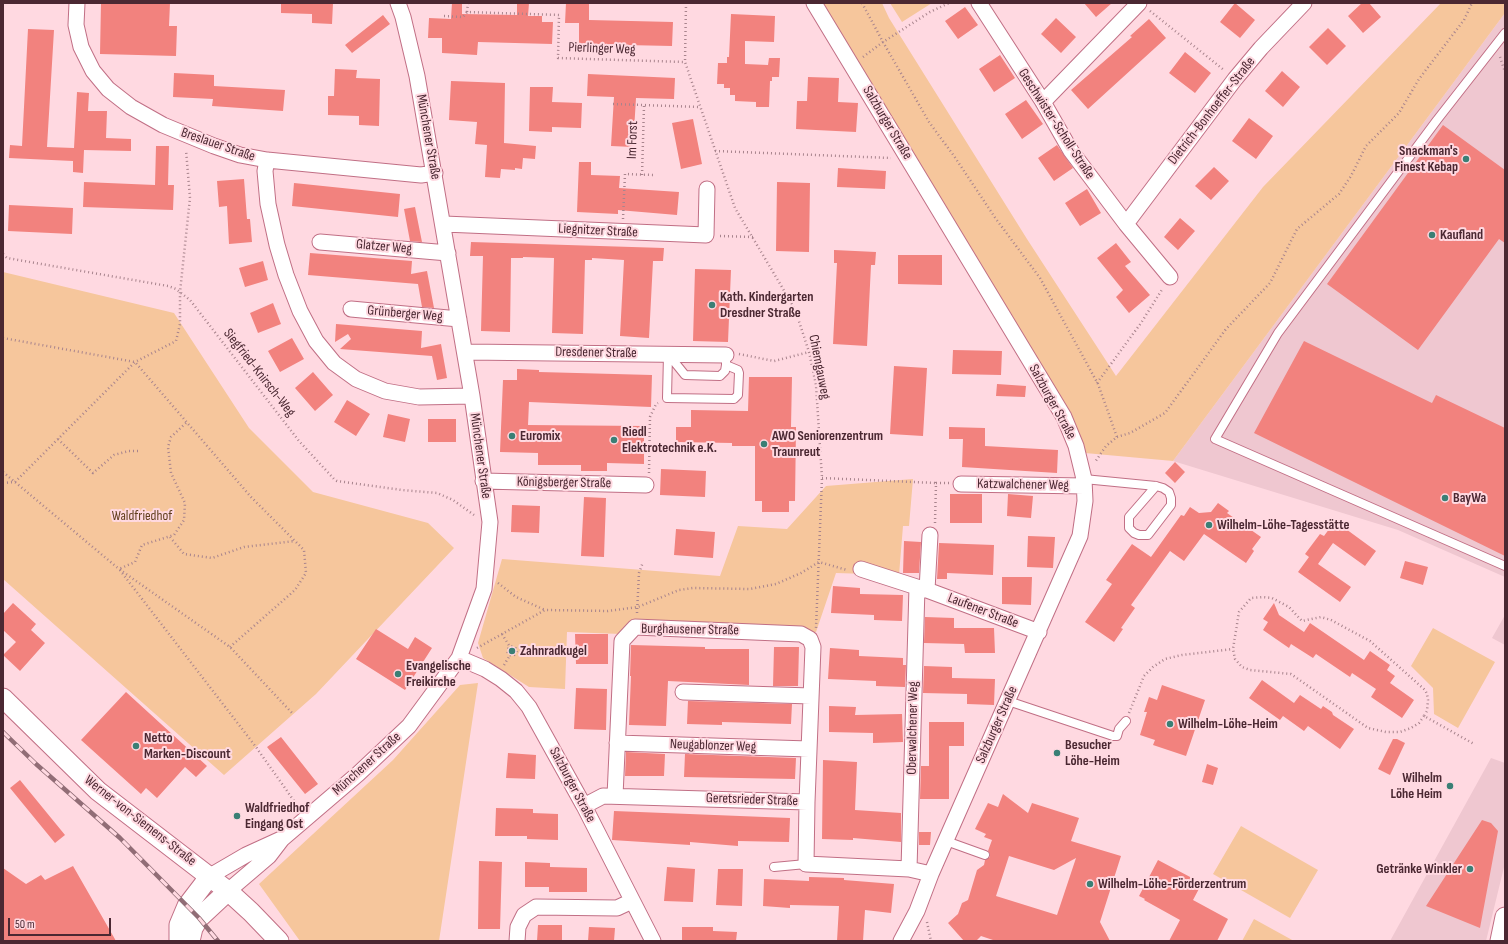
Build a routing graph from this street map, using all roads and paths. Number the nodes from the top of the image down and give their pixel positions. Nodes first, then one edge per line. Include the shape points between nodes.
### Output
1 (77, 3) edge
2 (398, 3) edge
3 (468, 3) edge
4 (686, 3) edge
5 (814, 3) edge
6 (862, 3) edge
7 (949, 3) edge
8 (980, 3) edge
9 (1304, 3) edge
10 (1472, 3) edge
11 (1143, 5) edge
12 (467, 12) junction
13 (444, 16) dead end
14 (1505, 33) edge
15 (883, 42) junction
16 (685, 62) junction
17 (852, 66) junction
18 (1235, 79) junction
19 (1043, 102) junction
20 (613, 104) dead end
21 (644, 105) junction
22 (700, 107) junction
23 (188, 136) junction
24 (715, 151) junction
25 (906, 156) junction
26 (266, 160) junction
27 (434, 173) junction
28 (642, 175) junction
29 (654, 176) dead end
30 (707, 189) dead end
31 (444, 224) junction
32 (1126, 224) junction
33 (623, 232) junction
34 (706, 235) junction
35 (753, 237) junction
36 (320, 242) dead end
37 (448, 253) junction
38 (3, 254) edge
39 (1170, 277) joint
40 (180, 292) junction
41 (352, 309) dead end
42 (460, 319) junction
43 (3, 338) edge
44 (466, 352) junction
45 (809, 352) junction
46 (668, 354) junction
47 (726, 360) junction
48 (134, 362) junction
49 (1097, 382) junction
50 (472, 396) junction
51 (667, 398) junction
52 (186, 423) junction
53 (1117, 437) junction
54 (58, 439) junction
55 (138, 451) dead end
56 (3, 472) edge
57 (822, 478) junction
58 (1084, 479) junction
59 (483, 481) junction
60 (15, 482) junction
61 (3, 483) edge
62 (936, 483) junction
63 (961, 484) joint
64 (646, 485) joint
65 (1156, 486) junction
66 (490, 522) junction
67 (930, 535) joint
68 (170, 537) junction
69 (295, 541) junction
70 (643, 562) dead end
71 (819, 562) junction
72 (1505, 566) edge
73 (118, 569) junction
74 (861, 569) joint
75 (485, 579) junction
76 (922, 588) junction
77 (638, 607) junction
78 (545, 610) junction
79 (635, 628) junction
80 (1039, 632) junction
81 (502, 634) junction
82 (810, 639) junction
83 (230, 647) junction
84 (510, 647) dead end
85 (1233, 649) junction
86 (459, 658) junction
87 (683, 692) dead end
88 (811, 696) junction
89 (3, 698) edge
90 (1008, 701) junction
91 (293, 714) dead end
92 (1424, 716) junction
93 (1126, 721) joint
94 (617, 743) junction
95 (1474, 744) dead end
96 (809, 749) junction
97 (615, 796) junction
98 (807, 802) junction
99 (584, 806) junction
100 (306, 818) junction
101 (282, 839) junction
102 (946, 841) junction
103 (984, 855) dead end
104 (806, 864) junction
105 (774, 867) dead end
106 (910, 869) junction
107 (931, 874) junction
108 (210, 876) junction
109 (228, 891) junction
110 (632, 901) junction
111 (1505, 918) edge
112 (179, 941) edge
113 (190, 941) edge
114 (279, 941) edge
115 (517, 941) edge
116 (653, 941) edge
117 (901, 941) edge
118 (1500, 941) edge

1 - 23 street, Breslauer Straße via 76,24 81,47 93,71 108,89 131,107
2 - 27 street, Münchener Straße via 417,76
3 - 12 path
4 - 16 path, Chiemgauweg
5 - 17 street, Salzburger Straße
6 - 15 path
7 - 15 path
8 - 19 street, Geschwister-Scholl-Straße
9 - 18 street, Dietrich-Bonhoeffer-Straße
10 - 53 path via 1464,20 1419,79 1399,113 1366,146 1339,194 1296,229 1270,283 1226,329 1165,413 1130,433
11 - 18 path
11 - 19 street
12 - 13 path, Pierlinger Weg via 463,17
12 - 16 path, Pierlinger Weg via 559,14 558,58
14 - 72 lane via 1278,333 1215,439
15 - 17 path
15 - 49 path via 929,122 1040,278
16 - 22 path, Chiemgauweg
17 - 25 street, Salzburger Straße
18 - 32 street, Dietrich-Bonhoeffer-Straße
19 - 32 street, Geschwister-Scholl-Straße via 1071,151
20 - 21 path, Im Forst
21 - 22 path, Im Forst
21 - 28 path, Im Forst
22 - 24 path, Chiemgauweg
23 - 26 street, Breslauer Straße via 240,155
23 - 40 path via 186,142 190,198
24 - 25 path via 902,158
24 - 35 path, Chiemgauweg via 735,208
25 - 58 street, Salzburger Straße via 1064,417 1076,446
26 - 27 street, Breslauer Straße via 421,175
26 - 50 street via 268,204 276,245 286,275 300,311 316,341 334,363 356,379 385,391 419,397
27 - 31 street, Münchener Straße
28 - 29 path, Im Forst
28 - 33 path, Im Forst via 625,174
30 - 34 street
31 - 33 street, Liegnitzer Straße
31 - 37 street, Münchener Straße
32 - 39 street, Geschwister-Scholl-Straße
33 - 34 street, Liegnitzer Straße
34 - 35 path
35 - 45 path, Chiemgauweg via 794,309
36 - 37 street, Glatzer Weg
37 - 42 street, Münchener Straße
38 - 40 path, Siegfried-Knirsch-Weg via 7,258 168,286
39 - 49 path via 1141,323
40 - 48 path via 180,324 176,341
40 - 66 path, Siegfried-Knirsch-Weg via 190,300 299,441 334,479 437,493 453,500 482,521
41 - 42 street, Grünberger Weg
42 - 44 street, Münchener Straße
43 - 48 path
44 - 46 street, Dresdener Straße
44 - 50 street, Münchener Straße
45 - 47 path via 774,361 728,354
45 - 57 path, Chiemgauweg via 816,385
46 - 47 street, Dresdener Straße
46 - 47 lane via 685,375 720,376 725,371
46 - 51 lane
47 - 51 lane via 739,372 738,395 734,399
48 - 52 path
48 - 54 path
49 - 53 path
50 - 59 street, Münchener Straße
51 - 64 path via 656,404 650,417 649,479
52 - 68 path via 171,437 168,447 171,473 185,503 184,520
52 - 69 path via 251,497
53 - 58 path via 1106,446
54 - 55 path via 93,473 114,455
54 - 60 path
56 - 60 path
57 - 62 path
57 - 71 path, Chiemgauweg
58 - 63 street, Katzwalchener Weg
58 - 65 lane
58 - 80 street, Salzburger Straße via 1085,501 1080,536
59 - 64 street, Königsberger Straße
59 - 66 street, Münchener Straße
60 - 61 path
60 - 73 path
62 - 63 path
62 - 67 path via 934,530
65 - 65 lane via 1130,517 1129,528 1134,533 1148,535 1171,505 1169,492
66 - 75 street, Münchener Straße
67 - 76 street
68 - 69 path via 184,554 212,558 244,547
68 - 73 path via 142,545 135,562
69 - 83 path via 304,550 306,573 295,590
70 - 77 path via 639,573
71 - 74 path via 852,572
71 - 77 path via 776,584 750,590 679,590
71 - 82 path, Chiemgauweg via 816,628
73 - 83 path
73 - 100 path via 256,747
74 - 76 street, Laufener Straße
75 - 78 path via 493,580 516,597
75 - 86 street, Münchener Straße via 482,595
76 - 80 street, Laufener Straße
76 - 106 street, Oberwalchener Weg
77 - 78 path via 608,611
77 - 79 path
78 - 81 path
79 - 82 street, Burghausener Straße via 801,634
79 - 94 street, Burghausener Straße via 622,641
80 - 90 street, Salzburger Straße
81 - 84 path
81 - 86 path
82 - 88 street via 813,647
83 - 91 path
85 - 92 path via 1235,659 1242,667 1291,674 1368,728 1400,732 1419,723
85 - 92 path via 1239,612 1252,598 1272,598 1289,607 1302,621 1321,618 1331,620 1370,640 1428,694 1427,711
85 - 93 path via 1182,655 1165,659 1153,667 1144,676
86 - 99 street, Salzburger Straße via 485,669 516,691 529,707
86 - 100 street, Münchener Straße via 409,726
87 - 88 street
88 - 96 street
89 - 108 street, Werner-von-Siemens-Straße via 98,791
90 - 93 lane via 1113,736 1117,736
90 - 102 street, Salzburger Straße
92 - 95 path
94 - 96 street, Neugablonzer Weg
94 - 97 street, Burghausener Straße
96 - 98 street
97 - 98 street, Geretsrieder Straße
97 - 99 street, Geretsrieder Straße via 603,796
98 - 104 street, Geretsrieder Straße
99 - 110 street, Salzburger Straße
100 - 101 street, Münchener Straße
101 - 108 street, Münchener Straße via 246,855
101 - 109 street, Münchener Straße via 269,856
102 - 103 lane
102 - 107 street, Salzburger Straße
104 - 105 lane
104 - 106 street
106 - 107 street
107 - 117 street, Salzburger Straße via 917,911
108 - 109 street, Werner-von-Siemens-Straße
108 - 112 street via 187,906 179,925
109 - 113 street via 199,918
109 - 114 street, Werner-von-Siemens-Straße
110 - 115 street via 617,908 536,907 524,914 518,927
110 - 116 street, Salzburger Straße
111 - 118 street

